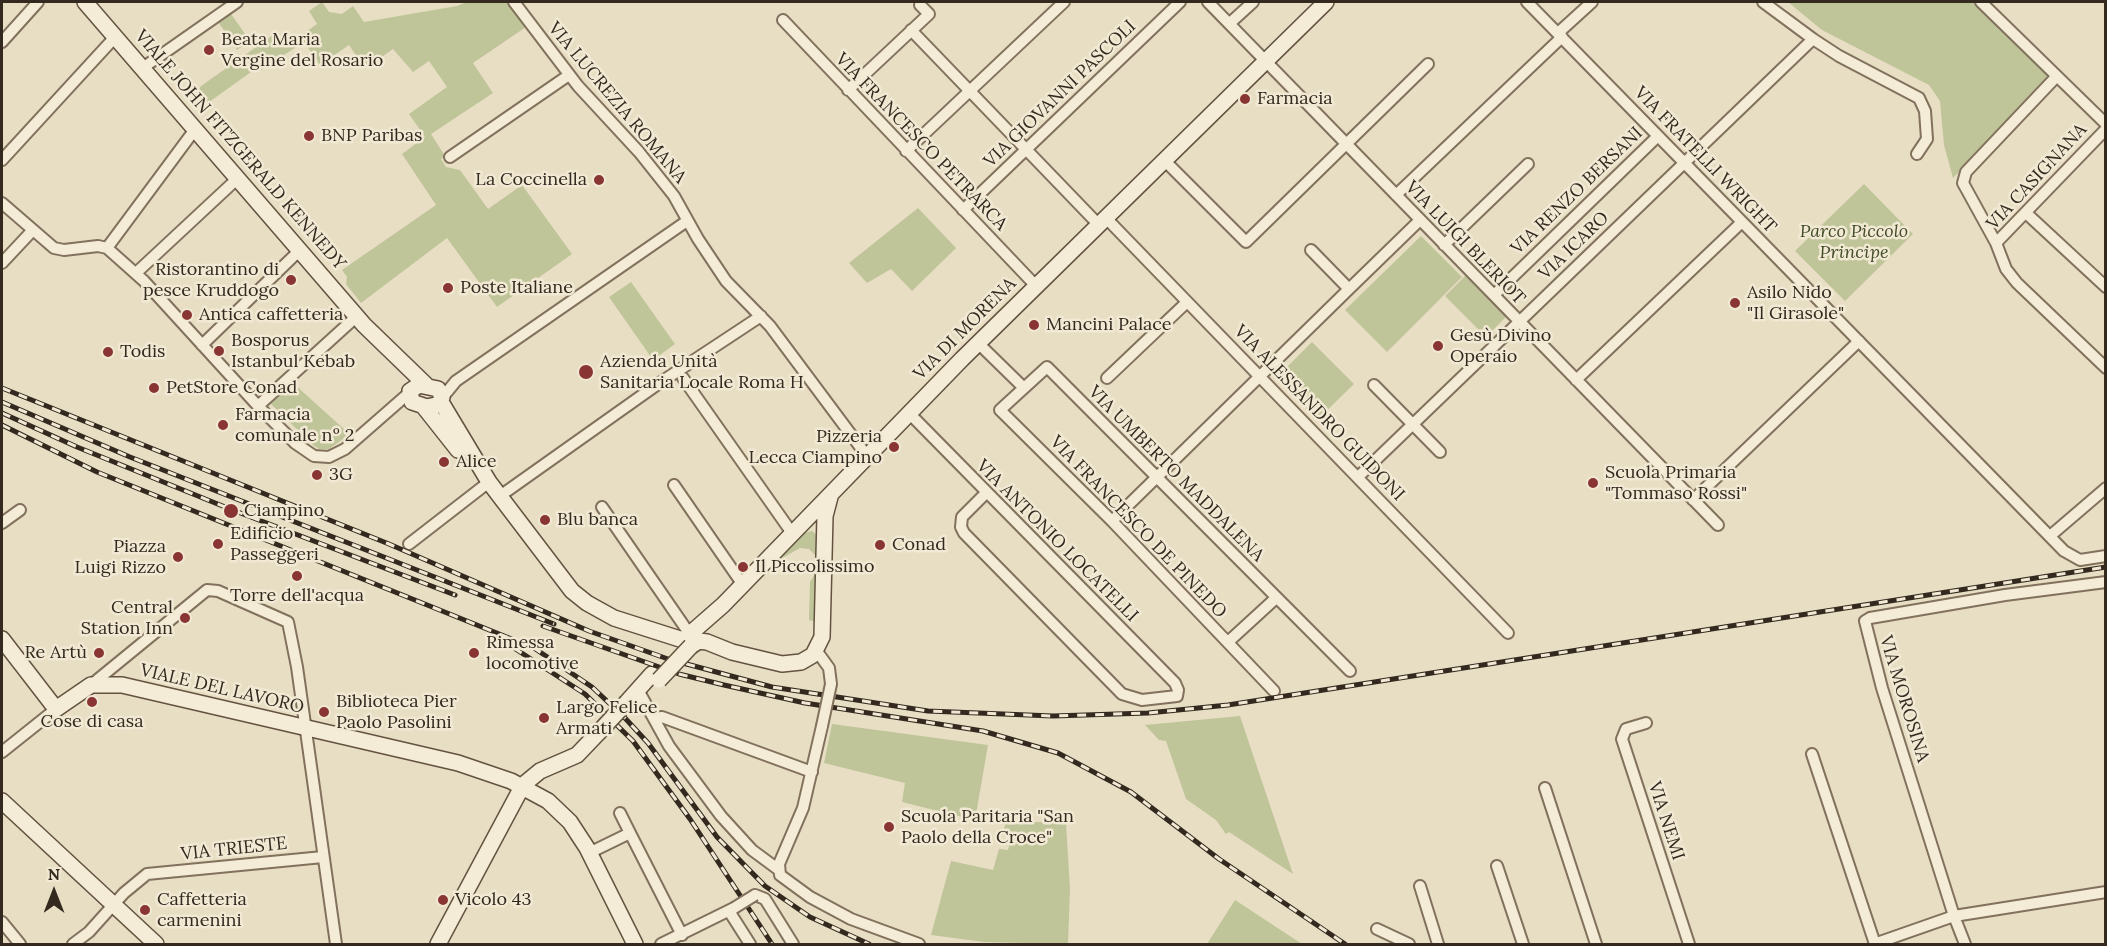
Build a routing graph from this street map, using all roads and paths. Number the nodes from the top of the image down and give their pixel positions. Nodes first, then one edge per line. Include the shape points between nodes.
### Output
1 (38, 2) edge
2 (85, 2) edge
3 (237, 2) edge
4 (514, 2) edge
5 (1064, 2) edge
6 (1180, 2) edge
7 (1208, 2) edge
8 (1253, 2) edge
9 (1326, 2) edge
10 (1527, 2) edge
11 (1592, 2) edge
12 (1763, 2) edge
13 (1981, 2) edge
14 (920, 5) dead end
15 (783, 20) dead end
16 (1230, 23) junction
17 (911, 30) junction
18 (1560, 35) junction
19 (116, 36) junction
20 (1813, 39) junction
21 (2, 42) edge
22 (1266, 60) junction
23 (1428, 64) dead end
24 (144, 67) junction
25 (569, 75) junction
26 (2056, 77) junction
27 (848, 90) junction
28 (970, 91) junction
29 (2106, 124) edge
30 (196, 128) junction
31 (2106, 129) edge
32 (1658, 136) junction
33 (1346, 143) junction
34 (1026, 150) junction
35 (906, 151) junction
36 (1917, 154) dead end
37 (450, 157) dead end
38 (2, 160) edge
39 (1164, 160) junction
40 (1684, 162) junction
41 (1528, 164) dead end
42 (238, 178) junction
43 (1396, 195) junction
44 (2, 203) edge
45 (963, 210) junction
46 (2026, 213) junction
47 (1420, 220) junction
48 (687, 221) junction
49 (1102, 221) junction
50 (1743, 222) junction
51 (32, 231) junction
52 (1444, 245) junction
53 (1997, 246) junction
54 (108, 248) junction
55 (300, 250) junction
56 (1311, 250) dead end
57 (2, 263) edge
58 (136, 273) junction
59 (1036, 286) junction
60 (2106, 287) edge
61 (1349, 289) junction
62 (1494, 296) junction
63 (1187, 302) junction
64 (761, 316) junction
65 (360, 320) junction
66 (1519, 323) junction
67 (1859, 341) junction
68 (978, 343) junction
69 (202, 345) junction
70 (2106, 368) edge
71 (1260, 377) junction
72 (683, 378) dead end
73 (1107, 378) dead end
74 (1576, 380) junction
75 (1374, 385) dead end
76 (1024, 388) junction
77 (436, 393) junction
78 (415, 398) junction
79 (258, 406) junction
80 (909, 413) junction
81 (1414, 426) junction
82 (1440, 452) dead end
83 (867, 456) junction
84 (1158, 476) junction
85 (1358, 477) junction
86 (489, 482) junction
87 (674, 485) dead end
88 (2106, 488) edge
89 (986, 493) junction
90 (831, 494) junction
91 (500, 496) junction
92 (1693, 500) junction
93 (602, 507) dead end
94 (20, 510) dead end
95 (1112, 521) junction
96 (2, 523) edge
97 (1718, 525) dead end
98 (796, 529) junction
99 (2050, 536) junction
100 (826, 538) junction
101 (409, 544) dead end
102 (2106, 556) edge
103 (2106, 582) edge
104 (743, 585) junction
105 (1276, 598) junction
106 (723, 605) junction
107 (1508, 633) dead end
108 (2, 639) edge
109 (688, 641) junction
110 (1228, 642) junction
111 (723, 648) junction
112 (816, 650) junction
113 (115, 663) junction
114 (1350, 671) dead end
115 (91, 684) junction
116 (122, 685) junction
117 (638, 690) junction
118 (1274, 690) dead end
119 (56, 709) junction
120 (655, 718) junction
121 (1646, 723) dead end
122 (305, 729) junction
123 (2, 752) edge
124 (1812, 754) dead end
125 (812, 772) junction
126 (522, 786) junction
127 (1545, 788) dead end
128 (2, 801) edge
129 (620, 813) dead end
130 (630, 833) junction
131 (590, 853) junction
132 (323, 856) junction
133 (1497, 866) dead end
134 (778, 870) junction
135 (1420, 886) dead end
136 (2106, 892) edge
137 (114, 905) junction
138 (731, 910) junction
139 (1954, 916) junction
140 (2, 922) edge
141 (1377, 929) dead end
142 (682, 934) junction
143 (1875, 944) edge
144 (20, 945) edge
145 (73, 945) edge
146 (156, 945) edge
147 (336, 945) edge
148 (438, 945) edge
149 (635, 945) edge
150 (661, 945) edge
151 (750, 945) edge
152 (793, 945) edge
153 (919, 945) edge
154 (1409, 945) edge
155 (1438, 945) edge
156 (1523, 945) edge
157 (1596, 945) edge
158 (1689, 945) edge
159 (1965, 945) edge

1 - 21 street
2 - 19 street, VIALE JOHN FITZGERALD KENNEDY
3 - 24 street
4 - 25 street, VIA LUCREZIA ROMANA
5 - 28 street
6 - 34 street, VIA GIOVANNI PASCOLI
7 - 16 street, VIA LUIGI BLERIOT
8 - 16 street
9 - 22 street, VIA DI MORENA
10 - 18 street, VIA FRATELLI WRIGHT
11 - 18 street
12 - 20 street
13 - 26 street
14 - 17 street via 929,14
15 - 27 street, VIA FRANCESCO PETRARCA
16 - 22 street, VIA LUIGI BLERIOT
17 - 27 street
17 - 28 street, VIA ALESSANDRO GUIDONI
18 - 32 street, VIA FRATELLI WRIGHT
18 - 43 street
19 - 24 street, VIALE JOHN FITZGERALD KENNEDY
19 - 38 street
20 - 36 street via 1919,98 1927,139
20 - 40 street, VIA ICARO
22 - 33 street, VIA LUIGI BLERIOT
22 - 39 street, VIA DI MORENA
23 - 33 street
24 - 30 street, VIALE JOHN FITZGERALD KENNEDY
25 - 37 street
25 - 48 street, VIA LUCREZIA ROMANA via 649,164
26 - 29 street
26 - 53 street via 1964,176 1966,192
27 - 35 street, VIA FRANCESCO PETRARCA
28 - 34 street, VIA ALESSANDRO GUIDONI
28 - 35 street
30 - 42 street, VIALE JOHN FITZGERALD KENNEDY
30 - 54 street
31 - 46 street, VIA CASIGNANA
32 - 40 street, VIA FRATELLI WRIGHT
32 - 62 street, VIA RENZO BERSANI
33 - 39 street via 1246,242
33 - 43 street, VIA LUIGI BLERIOT
34 - 45 street, VIA GIOVANNI PASCOLI
34 - 49 street, VIA ALESSANDRO GUIDONI
35 - 45 street, VIA FRANCESCO PETRARCA
39 - 49 street, VIA DI MORENA
40 - 50 street, VIA FRATELLI WRIGHT
40 - 66 street, VIA ICARO
41 - 52 street
42 - 55 street, VIALE JOHN FITZGERALD KENNEDY
42 - 58 street
43 - 47 street, VIA LUIGI BLERIOT
44 - 51 street
45 - 59 street, VIA FRANCESCO PETRARCA
46 - 53 street, VIA CASIGNANA
46 - 60 street
47 - 52 street, VIA LUIGI BLERIOT
47 - 61 street
48 - 64 street, VIA LUCREZIA ROMANA via 730,285
48 - 77 street
49 - 59 street, VIA DI MORENA
49 - 63 street, VIA ALESSANDRO GUIDONI
50 - 67 street, VIA FRATELLI WRIGHT
50 - 74 street
51 - 54 street via 61,250
51 - 57 street
52 - 62 street, VIA LUIGI BLERIOT
53 - 70 street via 2006,269 2017,283
54 - 58 street
55 - 65 street, VIALE JOHN FITZGERALD KENNEDY
55 - 69 street
56 - 61 street
58 - 69 street
59 - 68 street, VIA DI MORENA
61 - 71 street
62 - 66 street, VIA LUIGI BLERIOT
63 - 71 street, VIA ALESSANDRO GUIDONI
63 - 73 street
64 - 83 street, VIA LUCREZIA ROMANA
64 - 91 street
65 - 77 street, VIALE JOHN FITZGERALD KENNEDY
65 - 78 street, VIALE JOHN FITZGERALD KENNEDY via 367,335 408,382
65 - 79 street
66 - 74 street, VIA LUIGI BLERIOT
66 - 81 street, VIA ICARO
67 - 92 street
67 - 99 street, VIA FRATELLI WRIGHT
68 - 76 street
68 - 80 street, VIA DI MORENA
69 - 79 street
71 - 84 street
71 - 85 street, VIA ALESSANDRO GUIDONI
72 - 98 street
74 - 92 street, VIA LUIGI BLERIOT
75 - 81 street
76 - 84 street, VIA UMBERTO MADDALENA via 1047,367
76 - 95 street, VIA FRANCESCO DE PINEDO via 1000,410
77 - 78 street
77 - 78 street via 432,407
77 - 86 street, VIALE JOHN FITZGERALD KENNEDY
78 - 79 street via 395,407 338,453 324,458 309,453
78 - 86 street, VIALE JOHN FITZGERALD KENNEDY via 474,470
80 - 83 street, VIA DI MORENA
80 - 89 street, VIA ANTONIO LOCATELLI
81 - 82 street
81 - 85 street, VIA ICARO
83 - 90 street, VIA DI MORENA
84 - 95 street
84 - 105 street, VIA UMBERTO MADDALENA
85 - 107 street, VIA ALESSANDRO GUIDONI
86 - 91 street, VIALE JOHN FITZGERALD KENNEDY
86 - 101 street
87 - 104 street
88 - 99 street
89 - 89 street, VIA ANTONIO LOCATELLI via 962,517 964,533 1122,694 1142,700 1173,698 1178,694 1175,684
90 - 98 street, VIA DI MORENA
90 - 100 street via 825,512
91 - 109 street, VIALE JOHN FITZGERALD KENNEDY via 563,581 581,599 614,618
92 - 97 street, VIA LUIGI BLERIOT
93 - 109 street
94 - 96 street
95 - 110 street, VIA FRANCESCO DE PINEDO
98 - 100 street via 817,529
98 - 104 street, VIA DI MORENA
99 - 102 street, VIA FRATELLI WRIGHT via 2077,559
100 - 112 street via 822,633
103 - 139 street, VIA MOROSINA via 2016,593 1865,621 1882,688
104 - 106 street, VIA DI MORENA
105 - 110 street
105 - 114 street, VIA UMBERTO MADDALENA
106 - 109 street, VIA DI MORENA
106 - 111 street via 714,629
108 - 119 street
109 - 111 street, VIALE JOHN FITZGERALD KENNEDY via 704,641
109 - 117 street, VIA DI MORENA via 656,677
110 - 118 street, VIA FRANCESCO DE PINEDO
111 - 112 street, VIALE JOHN FITZGERALD KENNEDY via 790,664 806,660
112 - 125 street, bridge via 829,668 831,684
113 - 115 street
113 - 116 street
113 - 122 street via 210,590 288,622
115 - 116 street, VIALE DEL LAVORO
115 - 119 street
116 - 122 street, VIALE DEL LAVORO
117 - 120 street
117 - 126 street, VIA DI MORENA, bridge via 577,755 540,771
119 - 123 street
120 - 125 street via 662,717
120 - 134 street via 669,746 721,816 752,850
121 - 158 street, VIA NEMI via 1625,730 1622,741
122 - 126 street, VIALE DEL LAVORO via 458,763
122 - 132 street
124 - 143 street
125 - 134 street via 800,819
126 - 131 street, VIALE DEL LAVORO via 558,809
126 - 148 street
127 - 157 street
128 - 137 street
129 - 130 street
130 - 131 street
130 - 142 street
131 - 149 street, VIALE DEL LAVORO
132 - 137 street, VIA TRIESTE via 147,874
132 - 147 street
133 - 156 street
134 - 153 street via 786,880 828,907 872,929
135 - 155 street
136 - 139 street
137 - 145 street
137 - 146 street
138 - 142 street
138 - 151 street
138 - 152 street, bridge via 755,895 765,899
139 - 143 street
139 - 159 street, VIA MOROSINA
140 - 144 street
141 - 154 street
142 - 150 street

